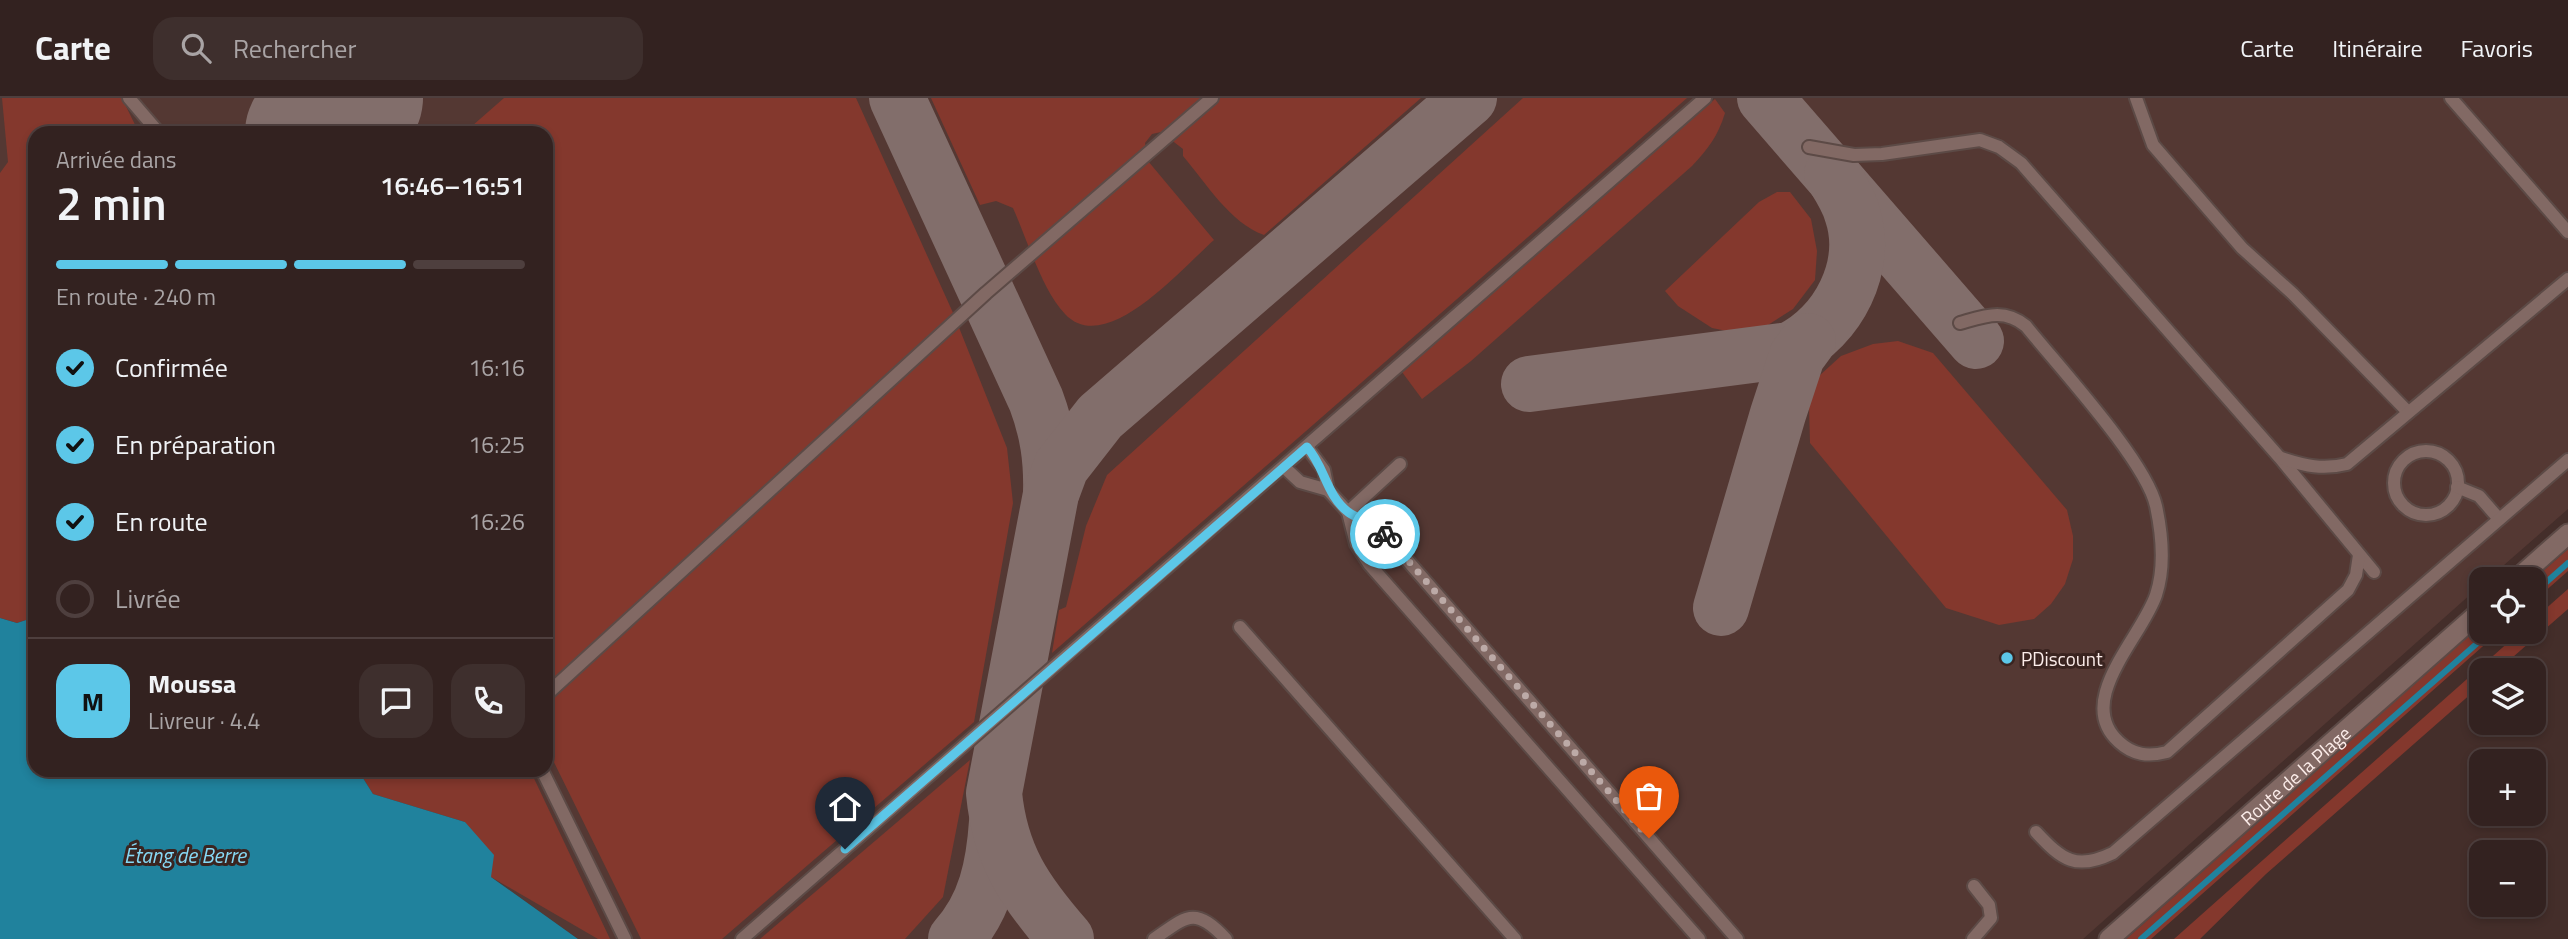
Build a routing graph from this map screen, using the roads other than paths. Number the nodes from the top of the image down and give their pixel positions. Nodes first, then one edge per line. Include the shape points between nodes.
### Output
1 (129, 98) edge
2 (1212, 98) edge
3 (1704, 98) edge
4 (2136, 98) edge
5 (2451, 98) edge
6 (153, 126) edge
7 (1809, 148) dead end
8 (2568, 232) edge
9 (2568, 278) edge
10 (1960, 323) dead end
11 (2408, 412) junction
12 (1307, 447) junction
13 (2280, 458) junction
14 (2568, 460) edge
15 (1400, 464) dead end
16 (1284, 467) junction
17 (2457, 487) junction
18 (1328, 490) junction
19 (1348, 512) junction
20 (2500, 519) junction
21 (2568, 534) edge
22 (2359, 555) junction
23 (2531, 567) edge
24 (2374, 572) dead end
25 (2469, 621) edge
26 (1240, 627) dead end
27 (553, 689) edge
28 (545, 777) edge
29 (2036, 832) dead end
30 (1974, 886) dead end
31 (625, 939) edge
32 (742, 939) edge
33 (1154, 939) edge
34 (1226, 939) edge
35 (1515, 939) edge
36 (1699, 939) edge
37 (1737, 939) edge
38 (1973, 939) edge
39 (2109, 939) edge

1 - 6 lane
2 - 27 lane via 986,293
3 - 12 lane
4 - 11 lane via 2153,145 2162,156 2242,248
5 - 8 lane
7 - 13 lane via 1854,155 1980,140 1999,147 2021,163
9 - 11 lane
10 - 22 lane via 2002,313 2026,326 2132,458 2155,503 2162,550 2156,595 2108,680 2103,708 2109,733 2128,751 2151,756 2167,752 2348,590
11 - 13 lane via 2347,464 2305,467
12 - 16 lane
12 - 18 lane via 1324,470
13 - 22 lane
14 - 20 lane
15 - 19 lane
16 - 18 lane via 1300,482
16 - 32 lane
17 - 17 lane via 2454,467 2428,450 2400,462 2394,482 2400,502 2417,514 2439,512 2448,506
17 - 20 lane via 2479,496
18 - 19 lane
19 - 36 lane via 1356,544 1369,564
19 - 37 lane via 1374,523 1387,537
20 - 29 lane via 2113,853 2092,862 2069,859 2059,856
21 - 23 street
22 - 24 lane
25 - 39 street, Route de la Plage
26 - 35 lane
28 - 31 lane
30 - 38 lane via 1989,905 1991,918
33 - 34 lane via 1174,922 1198,918

